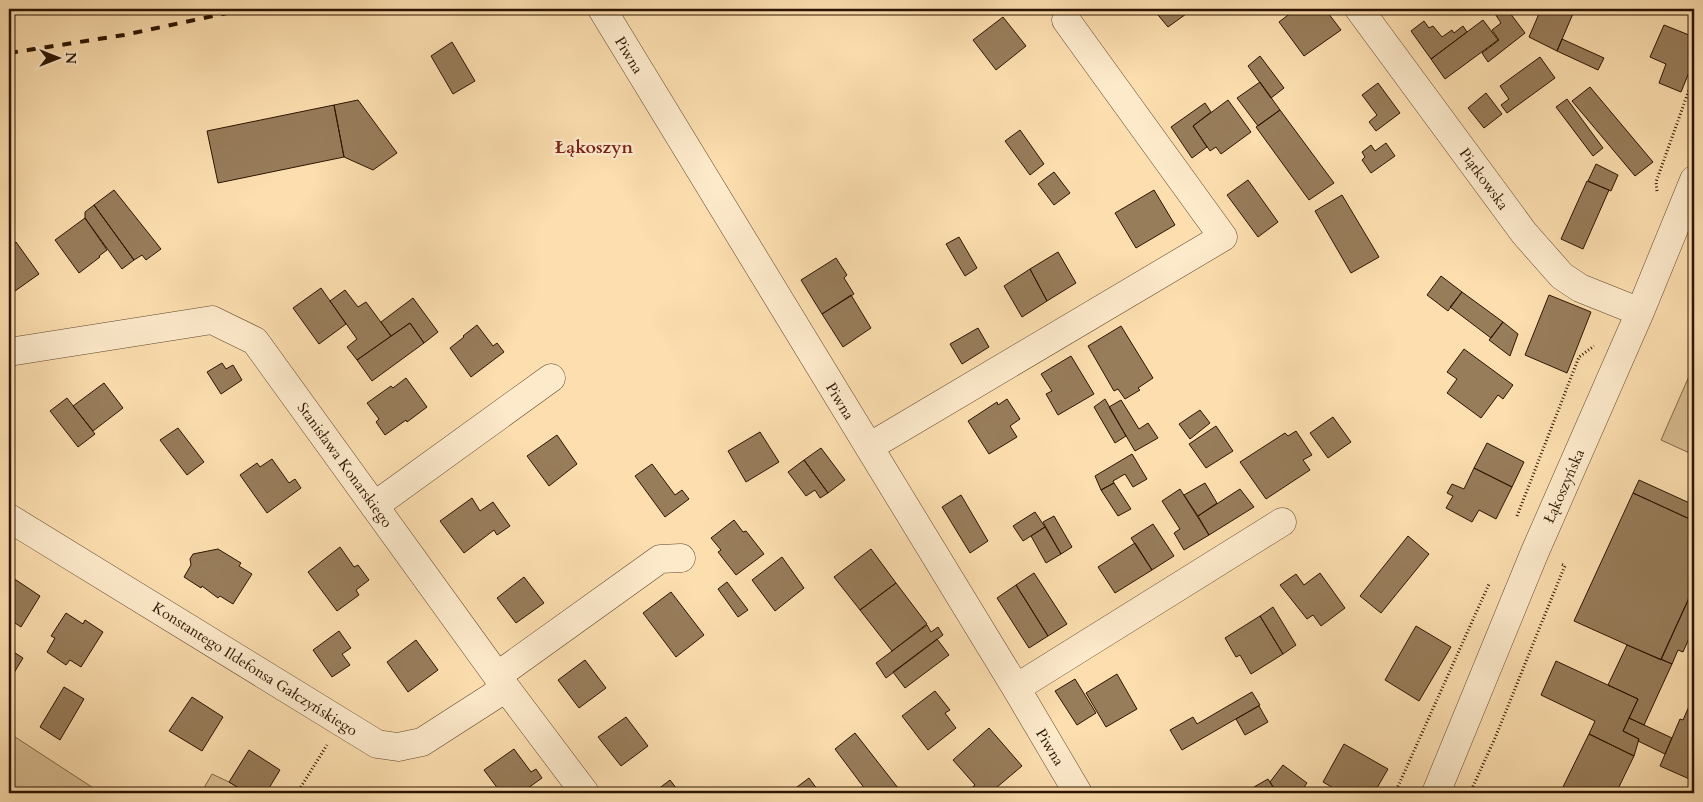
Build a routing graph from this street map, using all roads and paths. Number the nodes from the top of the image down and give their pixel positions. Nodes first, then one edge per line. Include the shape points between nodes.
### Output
1 (602, 9) edge
2 (1359, 9) edge
3 (1066, 20) dead end
4 (1694, 180) edge
5 (1640, 312) junction
6 (9, 352) edge
7 (550, 378) dead end
8 (869, 447) junction
9 (374, 506) junction
10 (9, 518) edge
11 (1282, 522) dead end
12 (681, 558) dead end
13 (502, 682) junction
14 (1016, 688) junction
15 (341, 722) junction
16 (297, 793) edge
17 (585, 793) edge
18 (1078, 793) edge
19 (1436, 793) edge

1 - 8 street, Piwna
2 - 5 street, Piątkowska via 1524,233 1562,276 1593,294
3 - 8 street via 1223,237
4 - 5 street, Łąkoszyńska
5 - 19 street, Łąkoszyńska via 1534,554
6 - 9 street, Stanisława Konarskiego via 212,320 255,341
7 - 9 street
8 - 14 street, Piwna
9 - 13 street, Stanisława Konarskiego
10 - 15 street, Konstantego Ildefonsa Gałczyńskiego
11 - 14 street
12 - 13 street, Konstantego Ildefonsa Gałczyńskiego via 660,558
13 - 15 street, Konstantego Ildefonsa Gałczyńskiego via 422,742 398,748 377,744
13 - 17 street, Stanisława Konarskiego
14 - 18 street, Piwna
15 - 16 path

